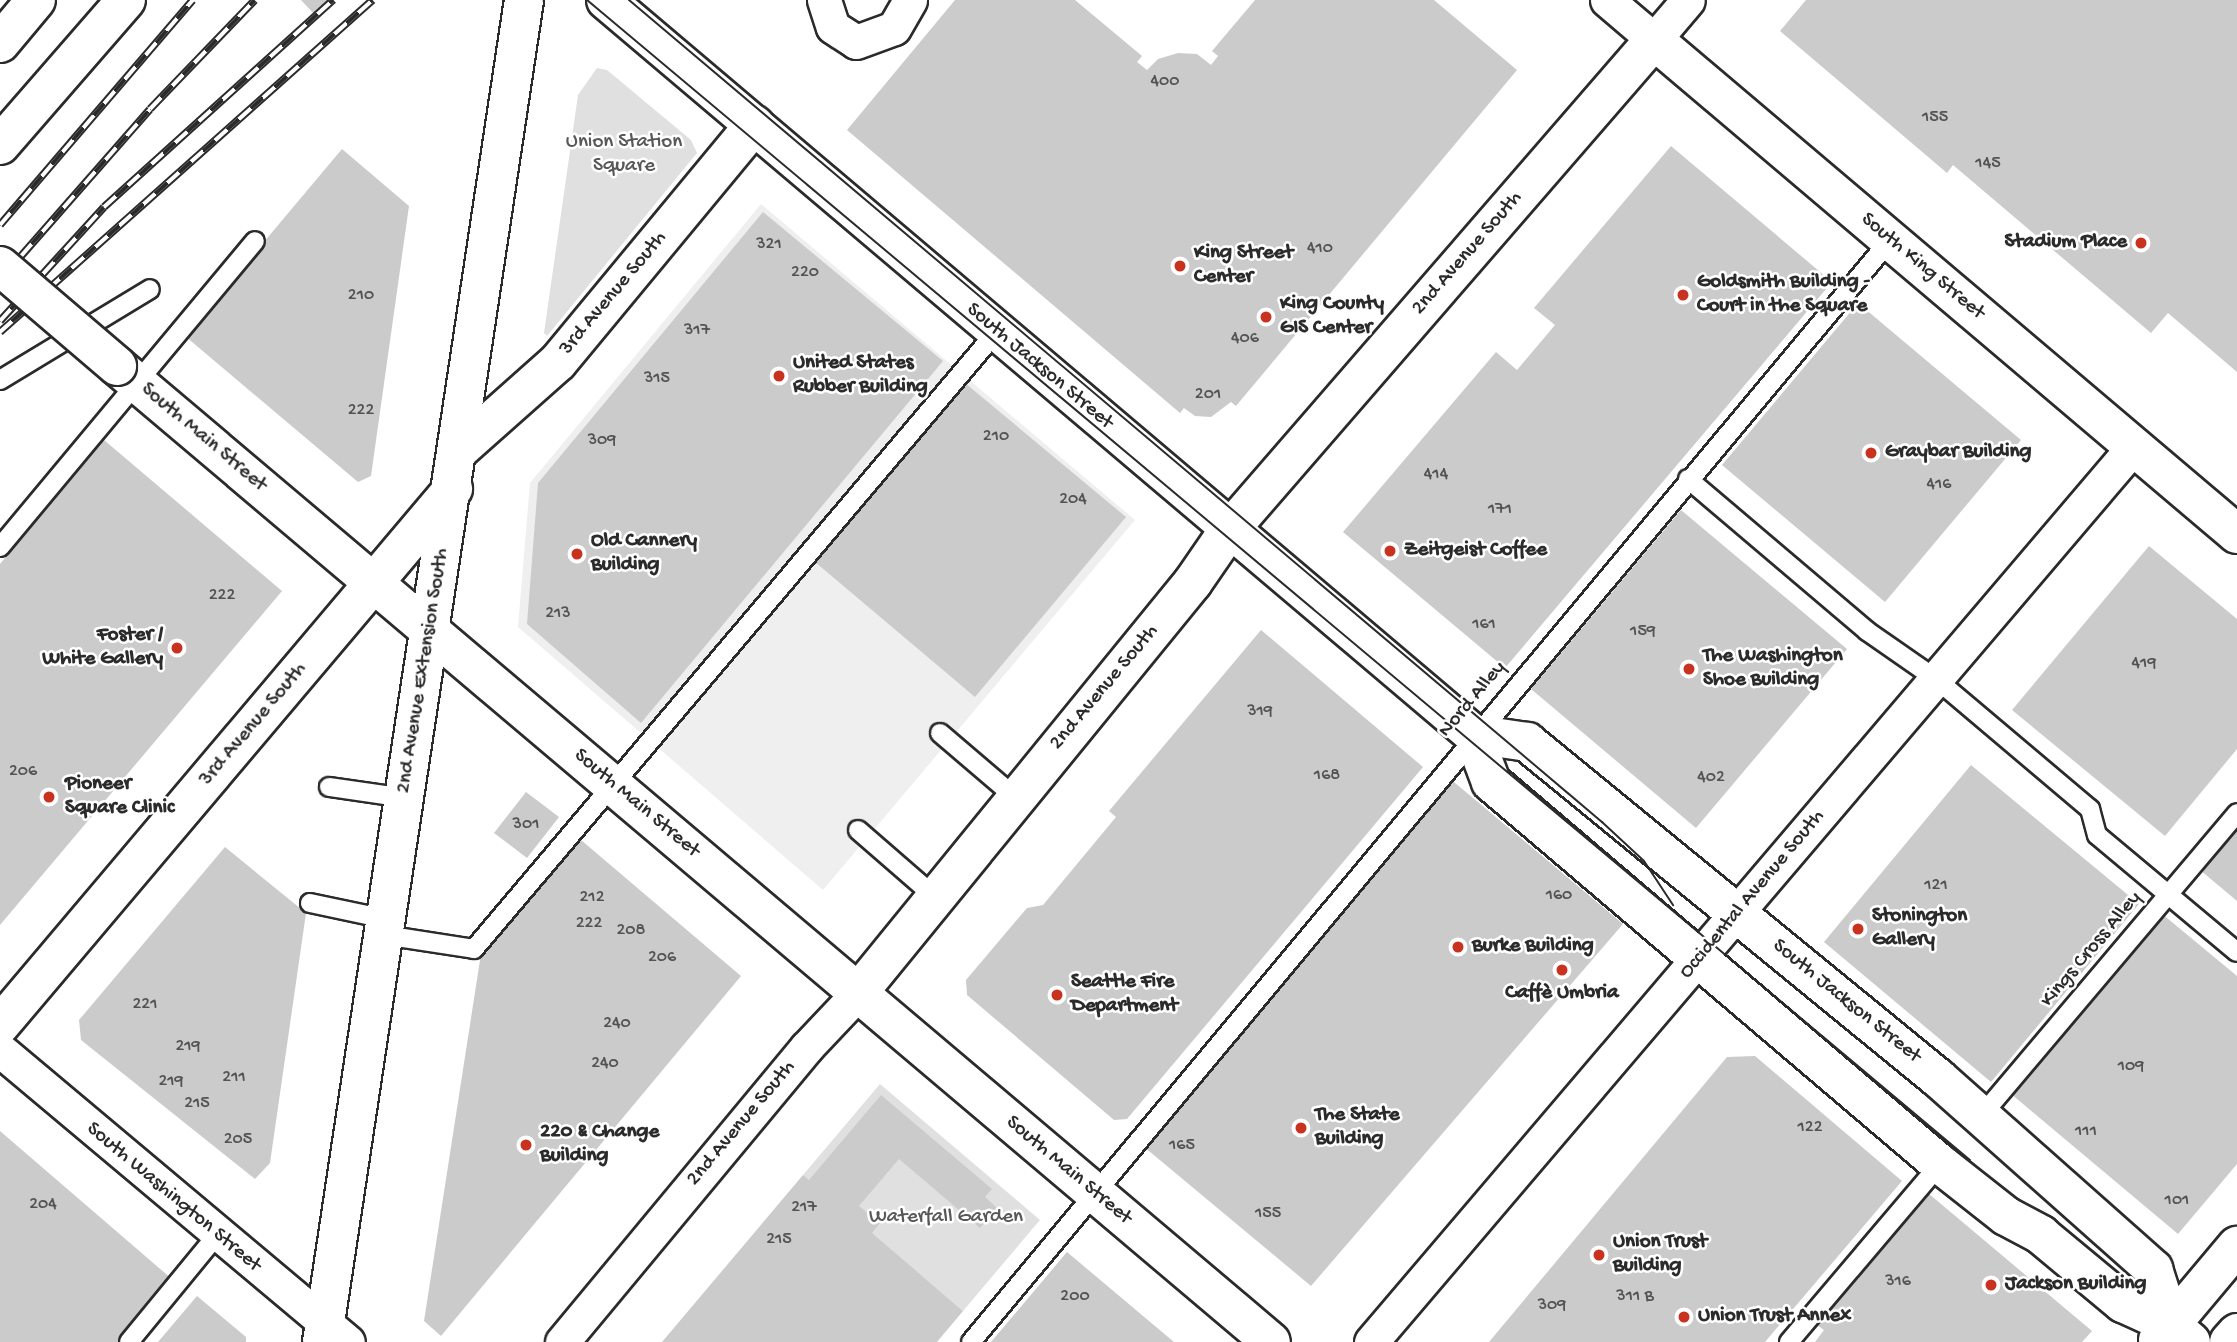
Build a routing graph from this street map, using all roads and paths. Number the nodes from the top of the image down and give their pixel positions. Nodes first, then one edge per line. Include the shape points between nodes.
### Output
1 (36, 0) edge
2 (126, 0) edge
3 (524, 0) edge
4 (606, 0) edge
5 (824, 0) edge
6 (910, 0) edge
7 (1607, 0) edge
8 (1688, 0) edge
9 (1654, 40) junction
10 (0, 43) edge
11 (754, 125) junction
12 (0, 145) edge
13 (1890, 240) junction
14 (255, 241) dead end
15 (0, 267) edge
16 (150, 289) dead end
17 (997, 331) junction
18 (127, 373) junction
19 (0, 380) edge
20 (2134, 446) junction
21 (460, 449) junction
22 (1688, 479) junction
23 (453, 489) junction
24 (1230, 529) junction
25 (2237, 534) edge
26 (0, 547) edge
27 (374, 583) junction
28 (430, 631) junction
29 (1936, 679) junction
30 (940, 733) dead end
31 (1473, 734) junction
32 (613, 785) junction
33 (330, 787) dead end
34 (1015, 797) junction
35 (405, 798) junction
36 (2237, 813) edge
37 (858, 830) dead end
38 (2168, 895) junction
39 (934, 896) junction
40 (310, 903) dead end
41 (1738, 913) junction
42 (385, 927) junction
43 (2237, 952) edge
44 (1699, 959) junction
45 (858, 993) junction
46 (0, 1025) edge
47 (0, 1050) edge
48 (1982, 1115) junction
49 (1940, 1164) junction
50 (1097, 1195) junction
51 (216, 1236) junction
52 (2237, 1246) edge
53 (2237, 1333) edge
54 (331, 1335) edge
55 (2173, 1336) edge
56 (129, 1342) edge
57 (562, 1342) edge
58 (971, 1342) edge
59 (1271, 1342) edge
60 (1371, 1342) edge
61 (1788, 1342) edge
62 (2229, 1342) edge

1 - 10 street
2 - 12 street
3 - 21 street, 2nd Avenue Extension South
4 - 11 street, South Jackson Street
5 - 6 street via 833,27 856,42 894,28
7 - 9 street, South King Street
8 - 9 street
9 - 13 street, South King Street
9 - 24 street, 2nd Avenue South
11 - 17 street, South Jackson Street
11 - 21 street, 3rd Avenue South via 558,362
13 - 20 street, South King Street
13 - 22 lane, Nord Alley
14 - 18 lane
15 - 18 street, South Main Street, bridge
16 - 19 lane
17 - 24 street, South Jackson Street
17 - 32 lane
18 - 26 lane
18 - 27 street, South Main Street
20 - 25 street, South King Street
20 - 29 street, Occidental Avenue South
21 - 23 street, 2nd Avenue Extension South
22 - 29 lane via 1867,631
22 - 31 lane, Nord Alley
23 - 27 street, 3rd Avenue South
23 - 28 street, 2nd Avenue Extension South
24 - 31 street, South Jackson Street
24 - 34 street, 2nd Avenue South via 1193,582
27 - 28 street, South Main Street
27 - 46 street, 3rd Avenue South
28 - 32 street, South Main Street
28 - 35 street, 2nd Avenue Extension South
29 - 38 lane via 2090,809 2097,835
29 - 41 street, Occidental Avenue South
30 - 34 lane
31 - 41 street, South Jackson Street via 1527,742
31 - 44 street, South Jackson Street via 1492,782
31 - 50 lane, Nord Alley
32 - 42 lane via 474,949
32 - 45 street, South Main Street
33 - 35 lane
34 - 39 street, 2nd Avenue South
35 - 42 street, 2nd Avenue Extension South
36 - 38 lane, Kings Cross Alley
37 - 39 lane
38 - 43 lane
38 - 48 lane, Kings Cross Alley
39 - 45 street, 2nd Avenue South
40 - 42 lane
41 - 44 street, Occidental Avenue South
41 - 48 street, South Jackson Street
42 - 54 street, 2nd Avenue Extension South
44 - 49 street, South Jackson Street
44 - 60 street, Occidental Avenue South
45 - 50 street, South Main Street
45 - 57 street, 2nd Avenue South via 806,1048
47 - 51 street, South Washington Street
48 - 55 street, South Jackson Street via 2153,1269
49 - 55 street, South Jackson Street
49 - 61 lane
50 - 58 lane, Nord Alley
50 - 59 street, South Main Street
51 - 54 street, South Washington Street
51 - 56 lane
52 - 55 street
53 - 62 street

